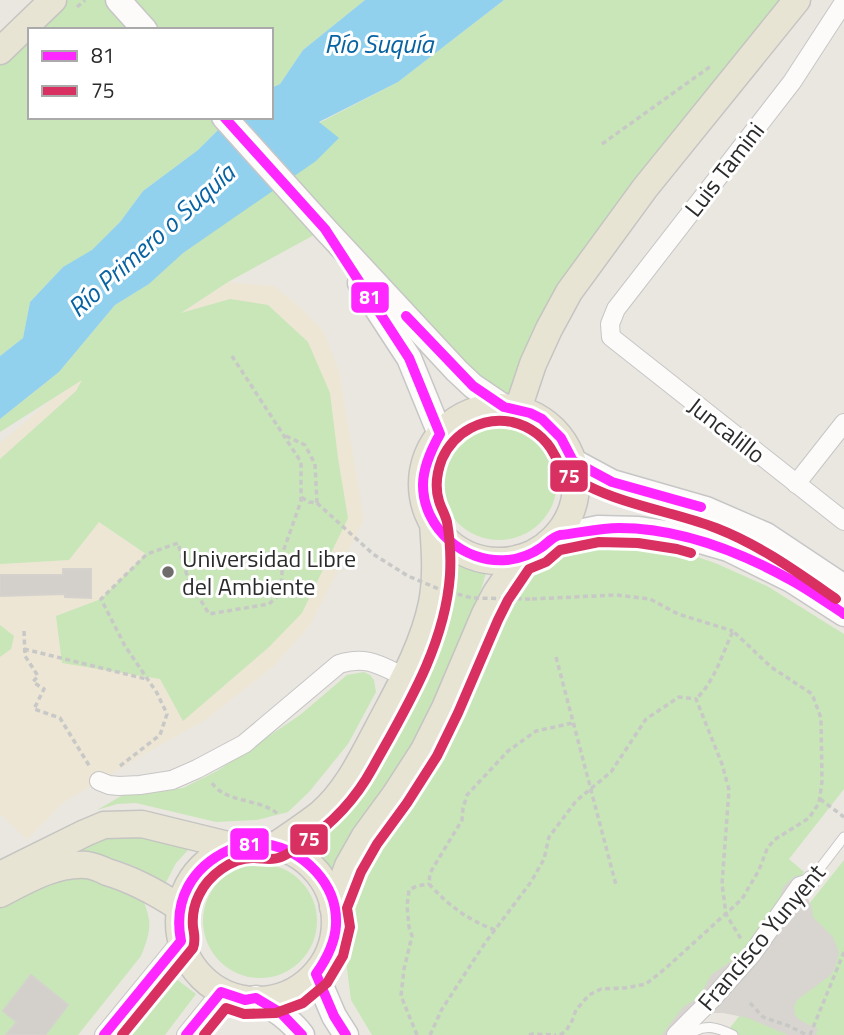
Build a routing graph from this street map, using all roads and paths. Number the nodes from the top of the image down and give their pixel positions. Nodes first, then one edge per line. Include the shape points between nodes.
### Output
1 (53, 0) edge
2 (118, 0) edge
3 (797, 0) edge
4 (844, 2) edge
5 (143, 28) edge
6 (0, 51) edge
7 (712, 65) dead end
8 (226, 119) edge
9 (603, 144) dead end
10 (325, 229) junction
11 (611, 338) joint
12 (232, 356) dead end
13 (511, 408) junction
14 (844, 423) edge
15 (440, 435) junction
16 (284, 436) junction
17 (573, 461) junction
18 (796, 484) junction
19 (301, 497) junction
20 (317, 503) junction
21 (844, 521) edge
22 (433, 523) junction
23 (554, 537) junction
24 (520, 558) junction
25 (844, 587) edge
26 (844, 614) edge
27 (23, 631) dead end
28 (733, 631) junction
29 (24, 649) junction
30 (556, 657) dead end
31 (405, 677) junction
32 (148, 680) junction
33 (696, 699) junction
34 (573, 723) junction
35 (201, 766) junction
36 (99, 781) junction
37 (591, 790) junction
38 (820, 799) junction
39 (844, 817) edge
40 (286, 838) junction
41 (844, 838) edge
42 (236, 847) junction
43 (0, 875) edge
44 (811, 880) joint
45 (429, 884) junction
46 (616, 885) dead end
47 (0, 894) edge
48 (333, 907) junction
49 (180, 908) junction
50 (726, 914) junction
51 (495, 930) junction
52 (181, 941) junction
53 (745, 947) dead end
54 (844, 952) edge
55 (316, 974) junction
56 (221, 992) junction
57 (256, 998) junction
58 (750, 1003) dead end
59 (104, 1035) edge
60 (186, 1035) edge
61 (302, 1035) edge
62 (345, 1035) edge
63 (417, 1035) edge
64 (430, 1035) edge
65 (529, 1035) edge
66 (558, 1035) edge
67 (676, 1035) edge
68 (689, 1035) edge
69 (733, 1035) edge
70 (808, 1035) edge

1 - 6 main road
2 - 5 main road
3 - 13 main road via 645,188 569,292
4 - 11 street, Luis Tamini via 792,82 616,310
7 - 9 path
8 - 10 main road
10 - 13 main road via 457,371
10 - 15 main road via 409,358
11 - 18 street, Juncalillo
12 - 16 path
13 - 15 main road via 482,409 462,416
13 - 17 main road via 542,419 561,438
14 - 18 street
15 - 22 main road via 430,450 422,487
16 - 19 path via 301,462
16 - 20 path via 305,445 315,464
17 - 23 main road via 576,477 571,510
17 - 25 main road via 612,482 706,509 766,535
18 - 21 street, Juncalillo
19 - 20 path
19 - 32 path via 283,552 281,593 269,604 209,614 188,579 178,544 147,554 100,599
20 - 28 path, bridge via 373,554 439,589 472,598 617,595 650,599 678,614
22 - 24 main road via 462,551 500,561
22 - 31 main road via 436,566 432,601 424,635
23 - 24 main road
23 - 26 main road via 598,528 680,535 728,549 791,580
24 - 48 main road via 485,614 424,750 348,866
27 - 29 path
28 - 33 path via 714,676
28 - 38 path via 771,667 812,694 821,718
29 - 32 path
29 - 36 path via 38,676 33,682 44,689 34,709 60,718
30 - 34 path
31 - 35 street via 370,662 354,659 340,664 244,744
31 - 40 main road via 340,793
32 - 36 path via 167,713 160,735
33 - 37 path via 680,697 646,719 611,772
33 - 50 path via 729,790 722,884
34 - 37 path
34 - 45 path via 536,731 508,751 467,795 462,820 430,873
35 - 36 street via 172,779 140,785
35 - 40 path via 220,791 272,808
37 - 46 path
37 - 51 path via 576,801 549,837 544,859 531,882
38 - 39 path
38 - 50 path via 809,818 774,840 742,899
40 - 42 main road
40 - 48 main road via 320,874
41 - 44 lane, Francisco Yunyent
42 - 43 main road via 142,824 104,825
42 - 49 main road via 203,864 188,884
44 - 67 street, Francisco Yunyent via 800,886 752,954
45 - 51 path via 457,910
45 - 63 path via 409,890 407,906 412,936 401,996
47 - 49 main road via 40,874 86,865 150,888
48 - 55 main road via 336,925 330,951
49 - 52 main road
50 - 53 path
50 - 66 path via 646,984 601,989 589,995 566,1031
51 - 64 path
52 - 56 main road via 201,977
52 - 59 street
54 - 70 path
55 - 57 main road via 295,991 273,999
55 - 62 main road
56 - 57 main road via 245,1000
56 - 60 street
57 - 61 main road via 281,1013
58 - 70 path via 763,1017
65 - 66 path
68 - 69 lane, Francisco Yunyent via 714,1026

